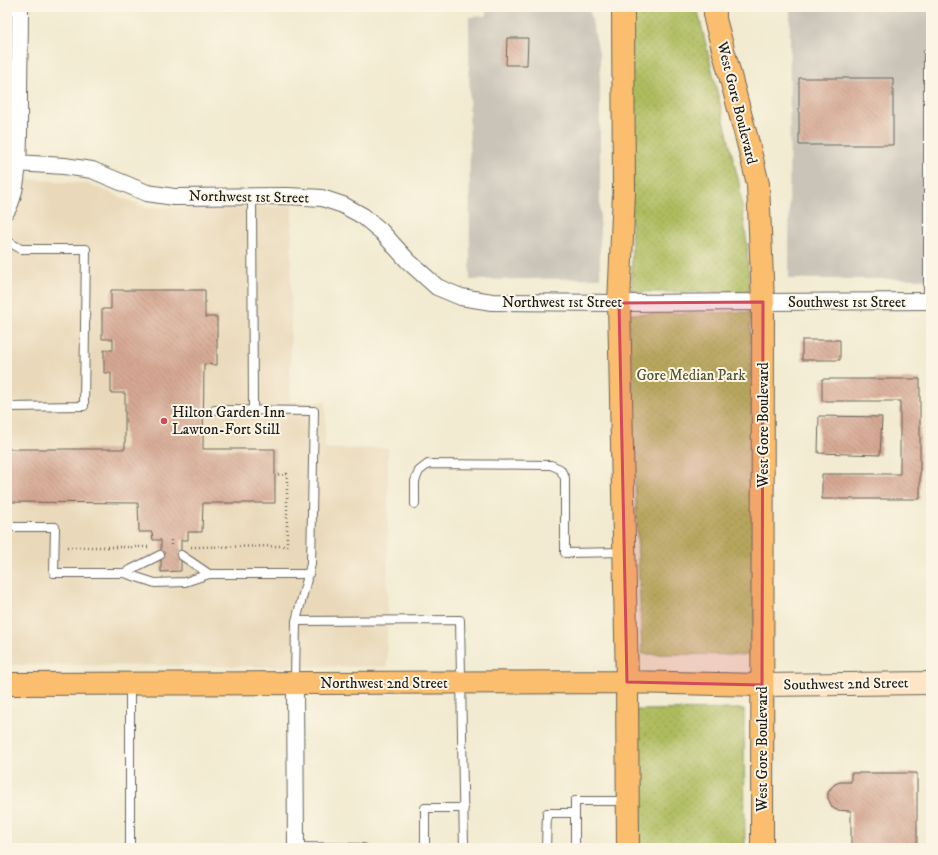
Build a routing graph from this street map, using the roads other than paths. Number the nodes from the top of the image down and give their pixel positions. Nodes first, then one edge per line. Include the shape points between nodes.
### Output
1 (20, 7) edge
2 (623, 7) edge
3 (715, 7) edge
4 (931, 54) edge
5 (12, 162) edge
6 (252, 196) junction
7 (7, 210) edge
8 (7, 241) edge
9 (930, 301) edge
10 (764, 302) junction
11 (619, 303) junction
12 (7, 406) edge
13 (215, 410) dead end
14 (253, 410) junction
15 (415, 504) dead end
16 (7, 527) edge
17 (624, 552) junction
18 (160, 556) dead end
19 (181, 556) dead end
20 (124, 573) junction
21 (209, 574) junction
22 (309, 574) junction
23 (296, 621) junction
24 (461, 682) junction
25 (627, 682) junction
26 (130, 683) junction
27 (931, 683) edge
28 (7, 684) edge
29 (295, 684) junction
30 (762, 685) junction
31 (628, 801) junction
32 (464, 808) junction
33 (575, 813) junction
34 (296, 847) edge
35 (130, 848) edge
36 (364, 848) edge
37 (425, 848) edge
38 (464, 848) edge
39 (546, 848) edge
40 (575, 848) edge
41 (628, 848) edge
42 (762, 848) edge

1 - 5 street via 19,144
2 - 11 main road via 624,193
3 - 10 main road, West Gore Boulevard via 758,184
4 - 9 lane via 928,54
5 - 6 street, Northwest 1st Street via 92,170 147,193 174,196
5 - 7 street via 16,182
6 - 11 street, Northwest 1st Street via 322,198 343,205 363,216 381,231 408,261 437,286 461,297 492,302
6 - 14 lane
8 - 12 lane via 21,249 86,250 84,406
9 - 10 street, Southwest 1st Street
10 - 11 street, Northwest 1st Street
10 - 30 main road, West Gore Boulevard
11 - 17 main road
13 - 14 lane
14 - 22 lane via 314,411 312,564
15 - 17 lane via 415,481 419,471 428,464 551,465 560,470 565,478 566,553
16 - 20 lane via 55,527 54,573
17 - 25 main road
18 - 20 lane
19 - 21 lane
20 - 21 lane via 155,583 185,582
21 - 22 lane
22 - 23 lane
23 - 24 lane via 460,620
23 - 29 lane
24 - 25 main road, Northwest 2nd Street
24 - 29 main road, Northwest 2nd Street
24 - 32 lane
25 - 30 main road, Northwest 2nd Street
25 - 31 main road
26 - 28 main road, Northwest 2nd Street
26 - 29 main road, Northwest 2nd Street
26 - 35 lane
27 - 30 main road, Southwest 2nd Street
29 - 34 street
30 - 42 main road, West Gore Boulevard
31 - 33 lane via 575,801
31 - 41 main road
32 - 37 lane via 425,808
32 - 38 lane
33 - 39 lane via 547,813
33 - 40 lane
34 - 36 lane

